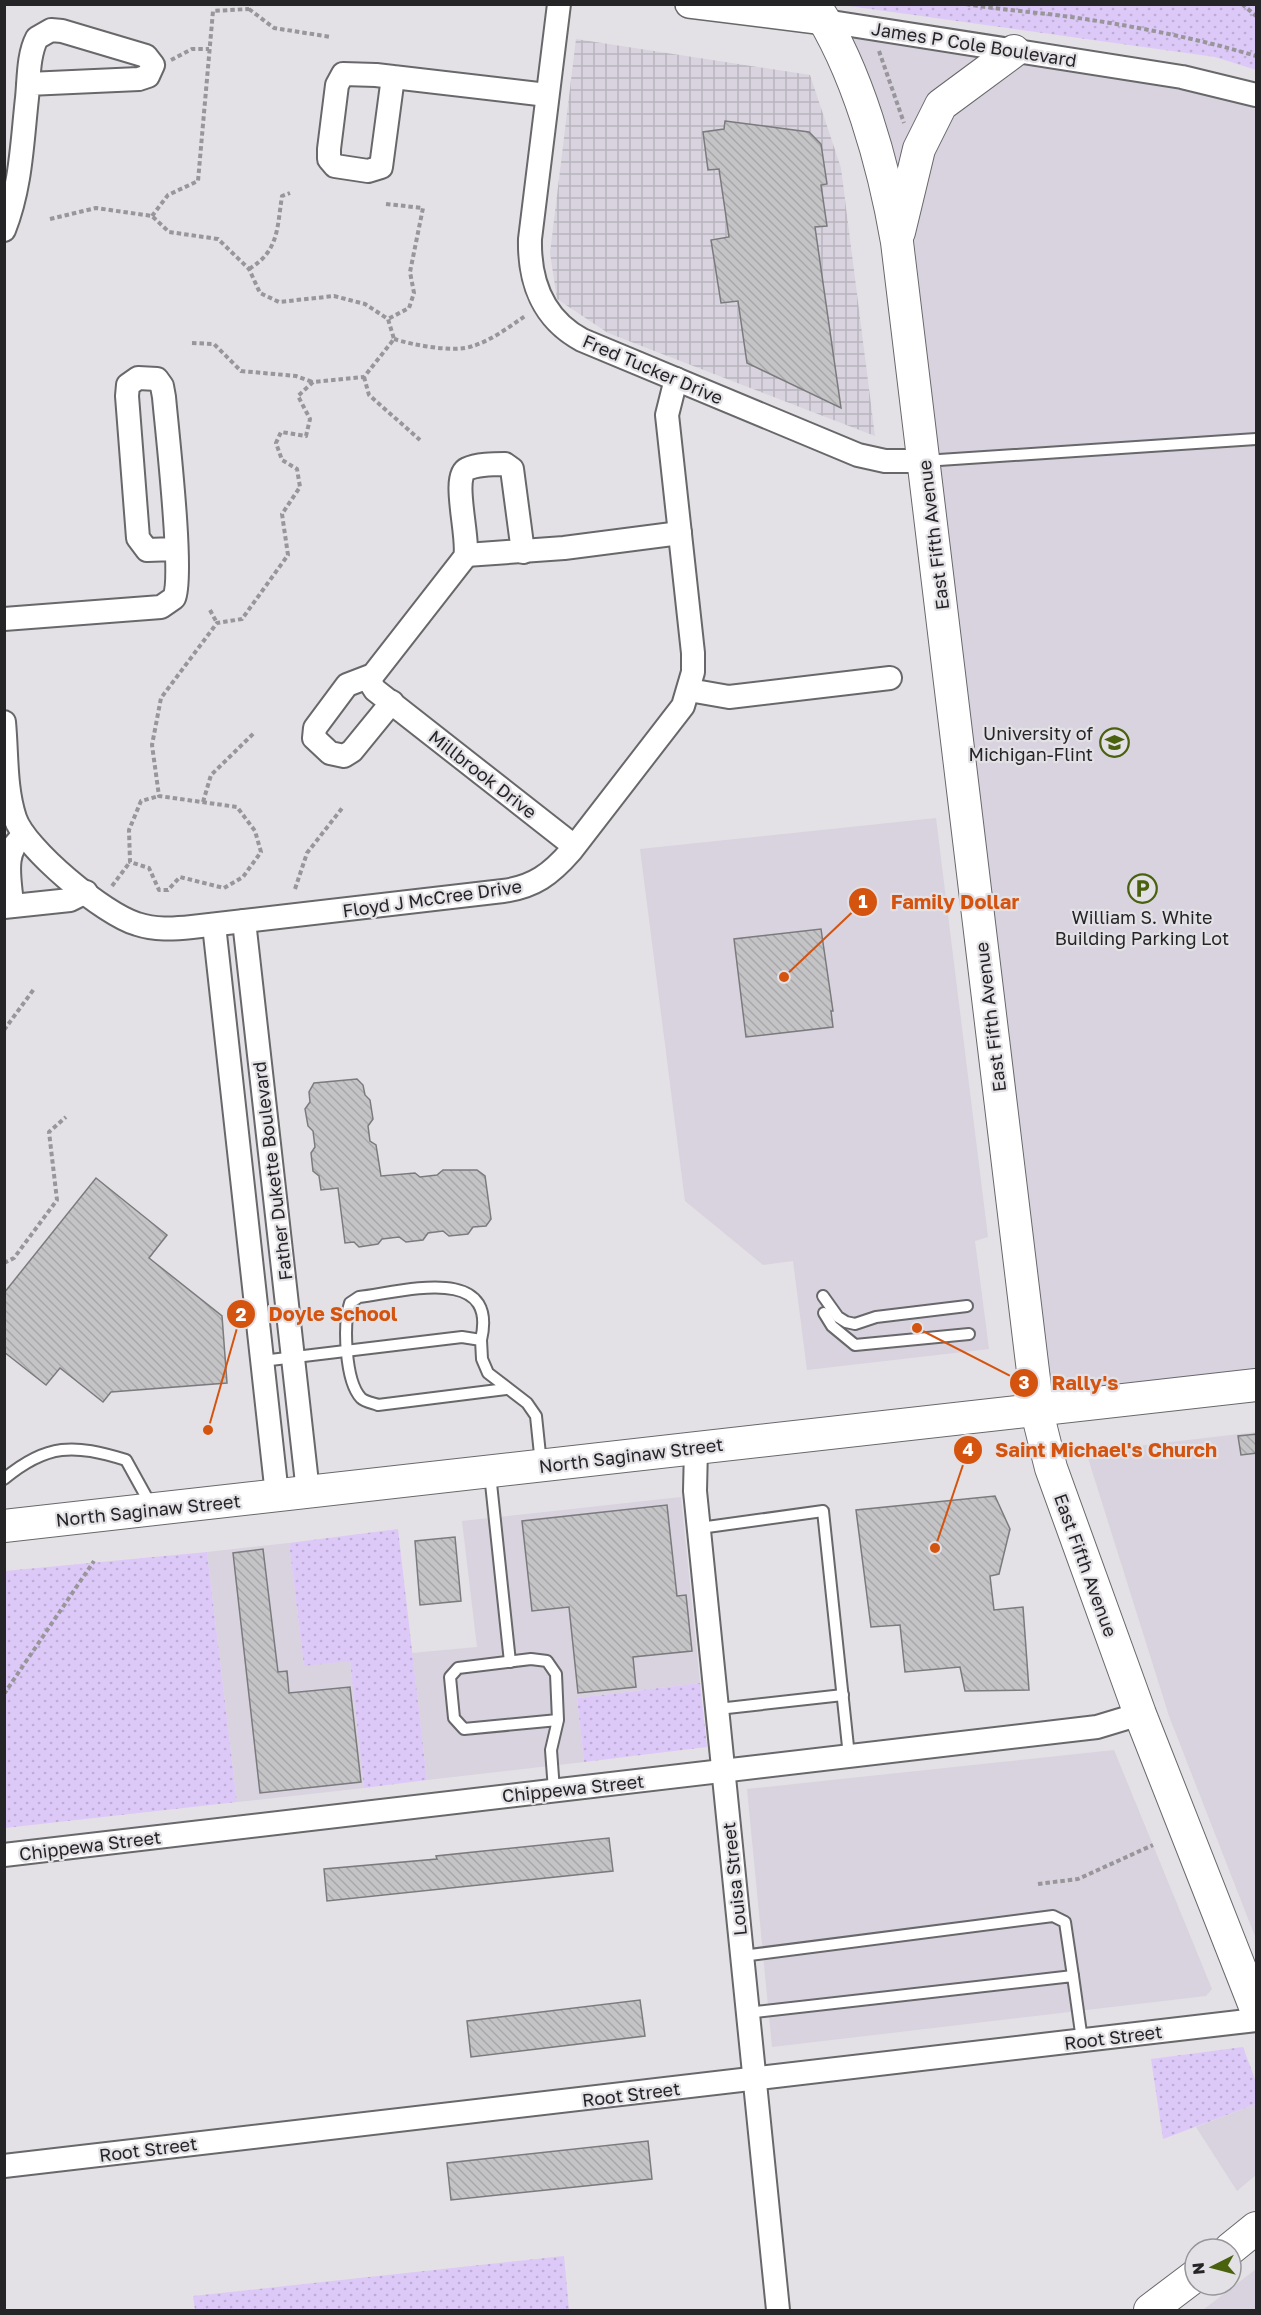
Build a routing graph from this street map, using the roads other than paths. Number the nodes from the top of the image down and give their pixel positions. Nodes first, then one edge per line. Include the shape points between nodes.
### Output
1 (559, 4) edge
2 (689, 4) edge
3 (819, 13) edge
4 (1014, 51) junction
5 (393, 77) junction
6 (28, 84) junction
7 (547, 95) junction
8 (1257, 95) edge
9 (4, 230) edge
10 (897, 242) junction
11 (676, 379) junction
12 (1257, 440) edge
13 (924, 461) junction
14 (680, 533) junction
15 (176, 549) junction
16 (524, 552) junction
17 (466, 555) junction
18 (4, 619) edge
19 (890, 678) dead end
20 (368, 679) junction
21 (689, 690) junction
22 (392, 702) junction
23 (4, 722) edge
24 (24, 836) junction
25 (574, 846) junction
26 (86, 892) junction
27 (8, 906) edge
28 (244, 921) junction
29 (214, 925) junction
30 (258, 1049) junction
31 (228, 1052) junction
32 (266, 1118) junction
33 (236, 1121) junction
34 (824, 1296) dead end
35 (967, 1306) dead end
36 (824, 1313) dead end
37 (969, 1334) dead end
38 (480, 1340) junction
39 (348, 1350) junction
40 (292, 1357) junction
41 (262, 1361) junction
42 (1257, 1385) edge
43 (506, 1389) junction
44 (1038, 1411) junction
45 (696, 1447) junction
46 (542, 1466) junction
47 (490, 1471) junction
48 (4, 1479) edge
49 (293, 1494) junction
50 (154, 1510) junction
51 (4, 1526) edge
52 (700, 1528) junction
53 (510, 1662) junction
54 (843, 1695) junction
55 (718, 1709) junction
56 (1140, 1714) junction
57 (558, 1720) junction
58 (849, 1756) junction
59 (723, 1773) junction
60 (554, 1790) junction
61 (4, 1855) edge
62 (742, 1956) junction
63 (1073, 1976) junction
64 (1257, 2009) edge
65 (747, 2013) junction
66 (1257, 2020) edge
67 (1083, 2040) junction
68 (753, 2080) junction
69 (4, 2166) edge
70 (1257, 2228) edge
71 (1243, 2239) edge
72 (1183, 2285) edge
73 (778, 2310) edge
74 (1150, 2310) edge

1 - 7 street, Fred Tucker Drive
2 - 3 street, James P Cole Boulevard
3 - 4 street, James P Cole Boulevard via 870,28
3 - 10 main road, East Fifth Avenue via 854,82 882,171
4 - 8 street, James P Cole Boulevard via 1182,77
4 - 10 main road via 941,105 918,154
5 - 5 street via 352,73 340,77 329,154 335,166 368,171 381,167
5 - 7 street
6 - 6 street via 34,44 51,30 146,56 153,65 148,76 139,79
6 - 9 street via 17,190
7 - 11 street, Fred Tucker Drive via 530,239 532,276 540,300 572,334
10 - 13 main road, East Fifth Avenue
11 - 13 street, Fred Tucker Drive via 867,458
11 - 14 street, Floyd J McCree Drive via 667,415
12 - 13 lane
13 - 44 main road, East Fifth Avenue
14 - 16 street
14 - 21 street, Floyd J McCree Drive via 693,653
15 - 15 street via 163,390 157,379 138,378 128,385 127,396 138,538 147,550
15 - 18 street via 177,593 161,607
16 - 17 street
16 - 17 street via 514,474 509,466 500,464 470,468 461,475
17 - 20 street
19 - 21 street via 729,697
20 - 22 street, Millbrook Drive
20 - 22 street via 350,683 324,716 314,733 319,744 335,756 348,754
21 - 25 street, Floyd J McCree Drive via 676,717
22 - 25 street, Millbrook Drive
23 - 24 street, Floyd J McCree Drive via 12,808
24 - 26 street, Floyd J McCree Drive via 40,855
24 - 27 street via 14,844 10,855
25 - 28 street, Floyd J McCree Drive via 546,876 517,889
26 - 27 street via 70,900
26 - 29 street, Floyd J McCree Drive via 117,916 137,924 165,928
28 - 29 street, Floyd J McCree Drive
28 - 30 street, Father Dukette Boulevard
29 - 31 street, Father Dukette Boulevard
30 - 31 street
30 - 32 street, Father Dukette Boulevard
31 - 33 street, Father Dukette Boulevard
32 - 33 street
32 - 40 street, Father Dukette Boulevard
33 - 41 street, Father Dukette Boulevard
34 - 35 lane via 838,1317 855,1324 876,1317
36 - 37 lane via 855,1346
38 - 39 lane via 462,1337
38 - 39 lane via 484,1325 481,1306 465,1291 448,1286 359,1297 350,1303 345,1319
38 - 43 lane via 488,1373
39 - 40 lane
39 - 43 lane via 352,1383 362,1399 378,1405
40 - 41 lane
40 - 49 street, Father Dukette Boulevard
41 - 49 street, Father Dukette Boulevard
42 - 44 main road, North Saginaw Street
43 - 46 lane via 527,1403 536,1416
44 - 45 main road, North Saginaw Street
44 - 56 main road, East Fifth Avenue via 1055,1480
45 - 46 main road, North Saginaw Street
45 - 52 street, Louisa Street via 695,1491
46 - 47 main road, North Saginaw Street
47 - 49 main road, North Saginaw Street
47 - 53 lane
48 - 50 lane via 28,1459 67,1449 97,1451 126,1460
49 - 50 main road, North Saginaw Street
50 - 51 main road, North Saginaw Street
52 - 54 lane via 823,1511
52 - 55 street, Louisa Street
53 - 57 lane via 548,1661 556,1674
53 - 57 lane via 458,1668 450,1677 454,1718 464,1729
54 - 55 lane
54 - 58 lane
55 - 59 street, Louisa Street
56 - 58 street, Chippewa Street via 1097,1727
56 - 64 main road, East Fifth Avenue
57 - 60 lane via 550,1750
58 - 59 street, Chippewa Street
59 - 60 street, Chippewa Street
59 - 62 street, Louisa Street
60 - 61 street, Chippewa Street
62 - 63 lane via 1053,1916 1065,1922
62 - 65 street, Louisa Street
63 - 65 lane
63 - 67 lane
65 - 68 street, Louisa Street
66 - 67 street, Root Street
67 - 68 street, Root Street
68 - 69 street, Root Street
68 - 73 street, Louisa Street
70 - 71 main road
72 - 74 main road

